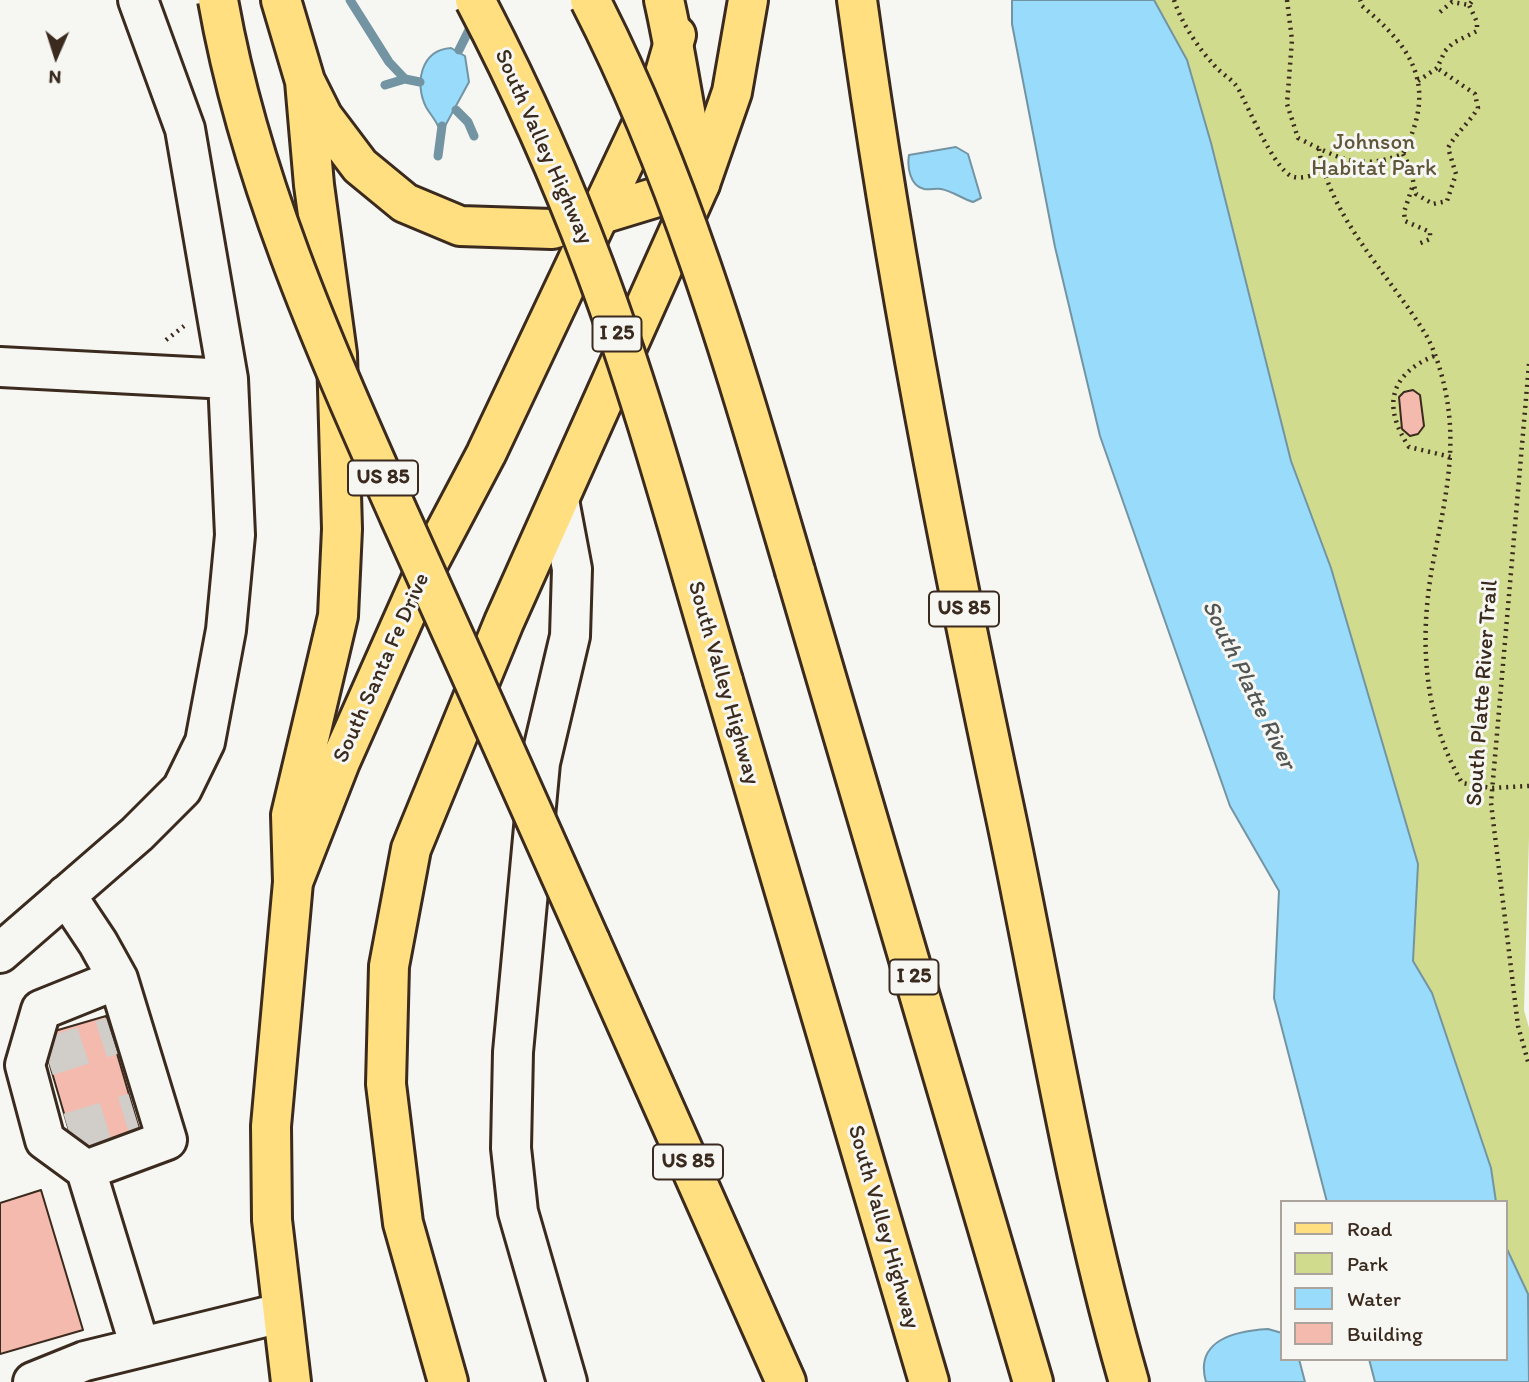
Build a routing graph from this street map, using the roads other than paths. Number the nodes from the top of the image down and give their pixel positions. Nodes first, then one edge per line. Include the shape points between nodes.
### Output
1 (138, 0) edge
2 (218, 0) edge
3 (281, 0) edge
4 (475, 0) edge
5 (590, 0) edge
6 (663, 0) edge
7 (679, 0) edge
8 (748, 0) edge
9 (857, 0) edge
10 (675, 48) junction
11 (305, 81) junction
12 (700, 184) junction
13 (596, 217) junction
14 (0, 367) edge
15 (228, 379) junction
16 (559, 500) junction
17 (293, 882) junction
18 (65, 895) junction
19 (0, 953) edge
20 (118, 979) junction
21 (86, 1170) junction
22 (281, 1313) junction
23 (140, 1348) junction
24 (33, 1382) edge
25 (291, 1382) edge
26 (448, 1382) edge
27 (567, 1382) edge
28 (786, 1382) edge
29 (929, 1382) edge
30 (1032, 1382) edge
31 (1129, 1382) edge

1 - 15 street via 185,130
2 - 28 main road, US 85, bridge via 255,152 298,279
3 - 11 main road
4 - 29 main road, South Valley Highway / I 25, bridge via 533,117 595,268 645,416
5 - 30 main road, I 25, bridge via 694,243 739,380
6 - 10 main road
7 - 10 main road, South Santa Fe Drive
8 - 12 main road via 732,92
9 - 31 main road, US 85 via 881,176 990,751 1076,1175
10 - 12 main road via 686,128
10 - 13 main road, South Santa Fe Drive
11 - 13 main road via 336,137 360,166 405,203 460,226 552,229
11 - 17 main road via 313,185 337,354 342,529 338,616 291,815
12 - 13 main road
12 - 16 main road
13 - 17 main road, South Santa Fe Drive via 486,454 429,562 340,762
14 - 15 street
15 - 18 street via 234,535 226,630 205,742 182,789
16 - 26 main road via 411,849 389,966 386,1084 403,1223
16 - 27 street via 572,569 570,636 540,763 513,1052 511,1149 517,1212
17 - 22 main road, South Santa Fe Drive via 271,1126 272,1220
18 - 19 street
18 - 20 street
20 - 21 street via 41,1010 36,1061 57,1136
20 - 21 street via 123,1033 145,1109 167,1140
21 - 23 street
22 - 23 street
22 - 25 main road, South Santa Fe Drive
23 - 24 street via 86,1361

